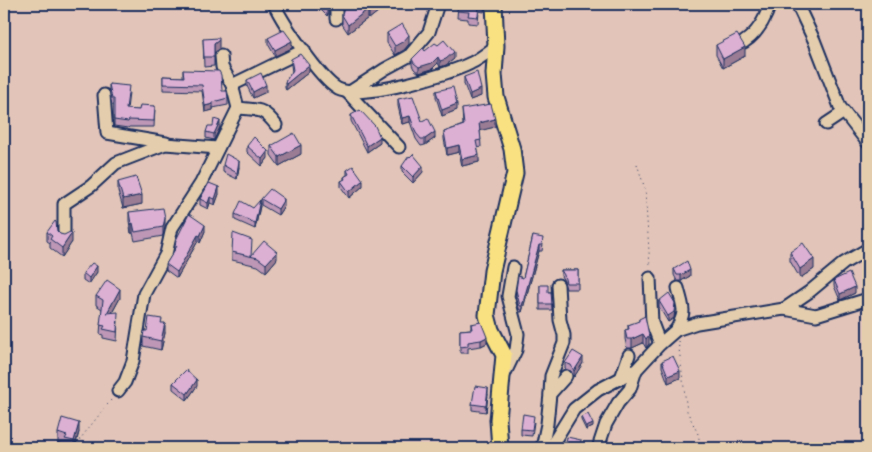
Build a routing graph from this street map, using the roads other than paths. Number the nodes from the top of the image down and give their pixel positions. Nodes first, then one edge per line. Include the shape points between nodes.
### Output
1 (274, 4) edge
2 (336, 4) edge
3 (438, 4) edge
4 (494, 4) edge
5 (770, 4) edge
6 (797, 4) edge
7 (336, 19) dead end
8 (744, 42) edge
9 (496, 46) junction
10 (304, 50) junction
11 (221, 56) dead end
12 (232, 85) junction
13 (348, 92) junction
14 (104, 95) dead end
15 (238, 108) junction
16 (844, 112) junction
17 (826, 124) dead end
18 (276, 126) dead end
19 (868, 143) edge
20 (173, 144) junction
21 (399, 147) dead end
22 (218, 148) junction
23 (64, 237) edge
24 (868, 249) edge
25 (513, 267) dead end
26 (650, 278) road end
27 (558, 285) dead end
28 (678, 288) dead end
29 (868, 300) edge
30 (784, 309) junction
31 (676, 330) junction
32 (660, 344) junction
33 (629, 355) dead end
34 (636, 370) junction
35 (566, 376) dead end
36 (621, 378) junction
37 (500, 383) junction
38 (118, 391) road end
39 (550, 394) junction
40 (500, 448) edge
41 (542, 448) edge
42 (550, 448) edge
43 (598, 448) edge

1 - 10 street
2 - 7 street
3 - 13 street via 429,32 409,56
4 - 9 main road
5 - 8 street via 765,19 752,37
6 - 16 street
9 - 13 street via 472,63 440,76
9 - 37 main road via 496,97 512,149 515,173 492,271 487,315 504,355
10 - 12 street
10 - 13 street via 336,88
11 - 12 street via 222,67
12 - 15 street
13 - 21 street
14 - 20 street via 107,133
15 - 18 street via 266,113
15 - 22 street
16 - 17 street
16 - 19 street
20 - 22 street
20 - 23 street via 165,144 116,164 64,204
22 - 38 street via 172,228 166,254 144,294 134,361
24 - 30 street via 844,263
25 - 37 street via 508,296 518,334 516,350
26 - 32 street via 652,323
27 - 39 street via 564,343 550,376
28 - 31 street via 684,310
29 - 30 street via 816,315
30 - 31 street via 697,323
31 - 32 street
32 - 34 street
33 - 36 street
34 - 36 street
34 - 43 street via 630,389 618,402 606,424
35 - 39 street
36 - 42 street via 598,390 574,409
37 - 40 main road
39 - 41 street

